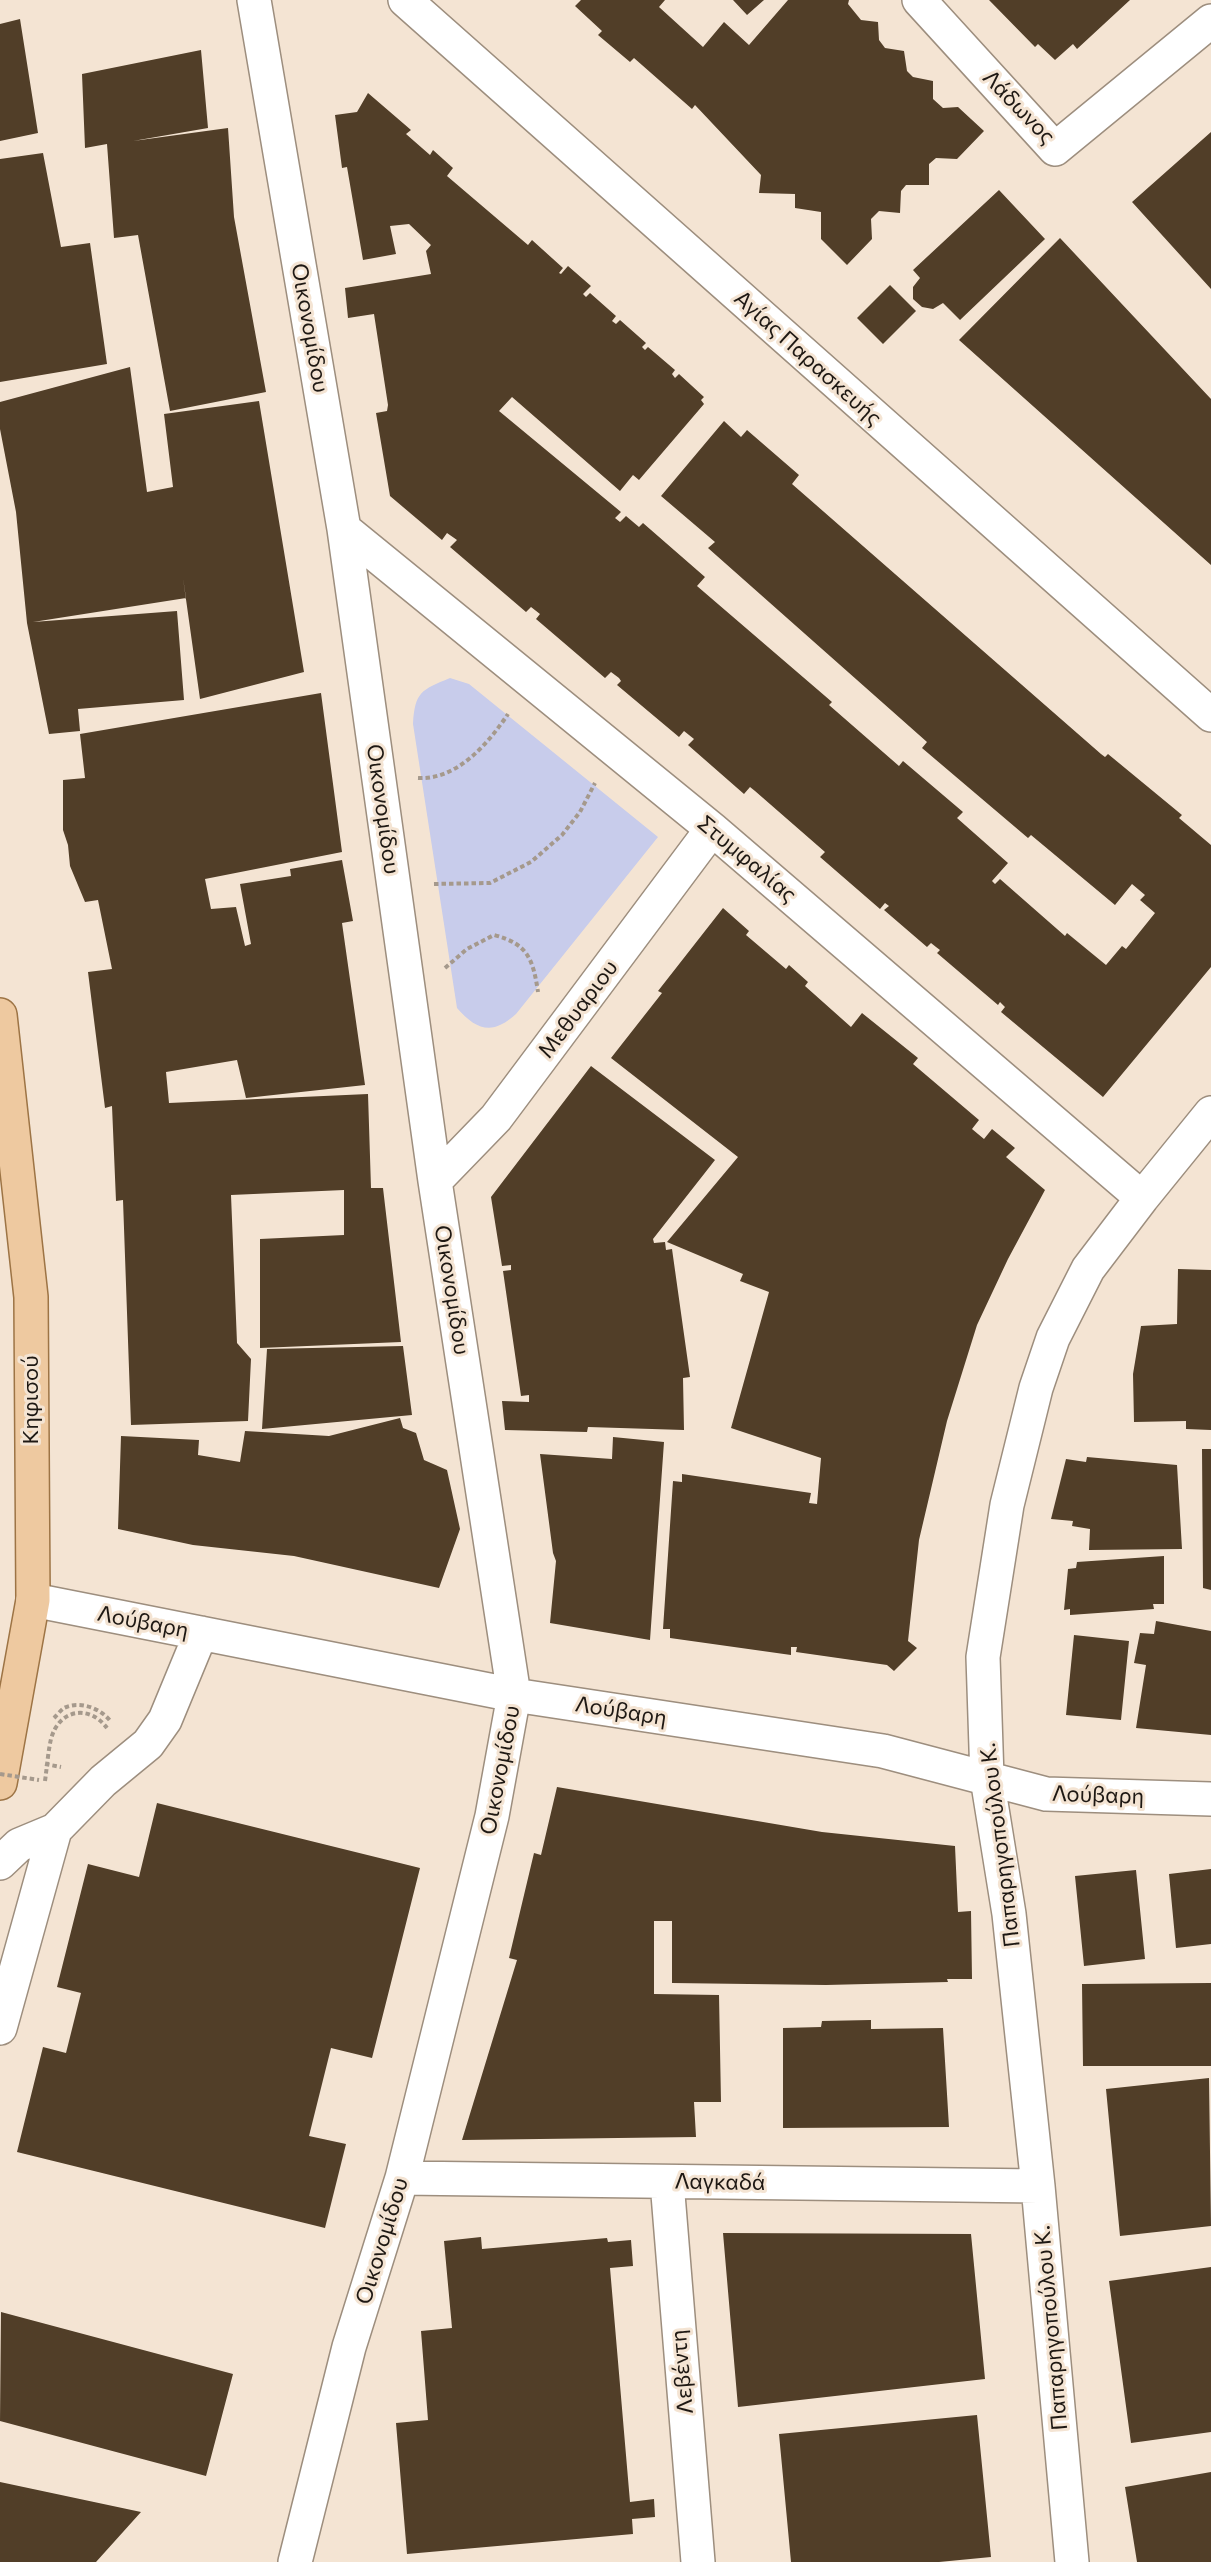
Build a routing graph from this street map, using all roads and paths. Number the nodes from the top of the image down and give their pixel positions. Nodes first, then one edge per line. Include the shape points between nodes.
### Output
1 (254, 0) edge
2 (405, 0) edge
3 (919, 0) edge
4 (1211, 21) edge
5 (344, 529) junction
6 (525, 677) junction
7 (1211, 716) edge
8 (610, 746) junction
9 (376, 763) junction
10 (712, 829) junction
11 (392, 875) junction
12 (410, 1001) junction
13 (537, 1003) dead end
14 (0, 1016) edge
15 (1211, 1113) edge
16 (435, 1181) junction
17 (1142, 1198) junction
18 (33, 1600) junction
19 (201, 1633) junction
20 (514, 1695) junction
21 (115, 1728) dead end
22 (108, 1729) dead end
23 (47, 1772) junction
24 (58, 1773) dead end
25 (0, 1774) edge
26 (987, 1778) junction
27 (39, 1780) junction
28 (0, 1783) edge
29 (45, 1784) dead end
30 (38, 1790) dead end
31 (1211, 1800) edge
32 (55, 1830) junction
33 (0, 1863) edge
34 (0, 2028) edge
35 (402, 2178) junction
36 (667, 2182) junction
37 (1038, 2186) junction
38 (295, 2562) edge
39 (698, 2562) edge
40 (1072, 2562) edge

1 - 5 street, Οικονομίδου
2 - 7 street, Αγίας Παρασκευής
3 - 4 street, Λάδωνος via 1055,150
5 - 6 street, Στυμφαλίας
5 - 9 street, Οικονομίδου
6 - 8 street, Στυμφαλίας
6 - 9 path via 503,722 459,768 430,779 403,777
8 - 10 street, Στυμφαλίας
8 - 11 path via 580,812 562,835 531,862 490,883 422,884
9 - 11 street, Οικονομίδου
10 - 16 street, Μεθυαριου via 496,1118
10 - 17 street, Στυμφαλίας
11 - 12 street, Οικονομίδου
12 - 13 path via 467,949 494,935 512,940 525,951 534,966
12 - 16 street, Οικονομίδου
14 - 18 main road, Κηφισού via 31,1297
15 - 17 street, Παπαρηγοπούλου Κ.
16 - 20 street, Οικονομίδου
17 - 26 street, Παπαρηγοπούλου Κ. via 1088,1269 1053,1338 1036,1388 1007,1505 983,1658
18 - 19 street, Λούβαρη
18 - 28 main road, Κηφισού
19 - 20 street, Λούβαρη
19 - 32 street via 160,1728
20 - 26 street, Λούβαρη via 883,1751
20 - 35 street, Οικονομίδου via 492,1816
21 - 27 path via 106,1714 92,1708 64,1708 48,1730
22 - 23 path via 88,1713 69,1713 51,1737
23 - 24 path
23 - 29 path
25 - 27 path, bridge
26 - 31 street, Λούβαρη via 1046,1794
26 - 37 street, Παπαρηγοπούλου Κ. via 1008,1914
27 - 30 path
32 - 33 street via 19,1845
32 - 34 street
35 - 36 street, Λαγκαδά
35 - 38 street, Οικονομίδου via 350,2347
36 - 37 street, Λαγκαδά
36 - 39 street, Λεβέντη
37 - 40 street, Παπαρηγοπούλου Κ.

